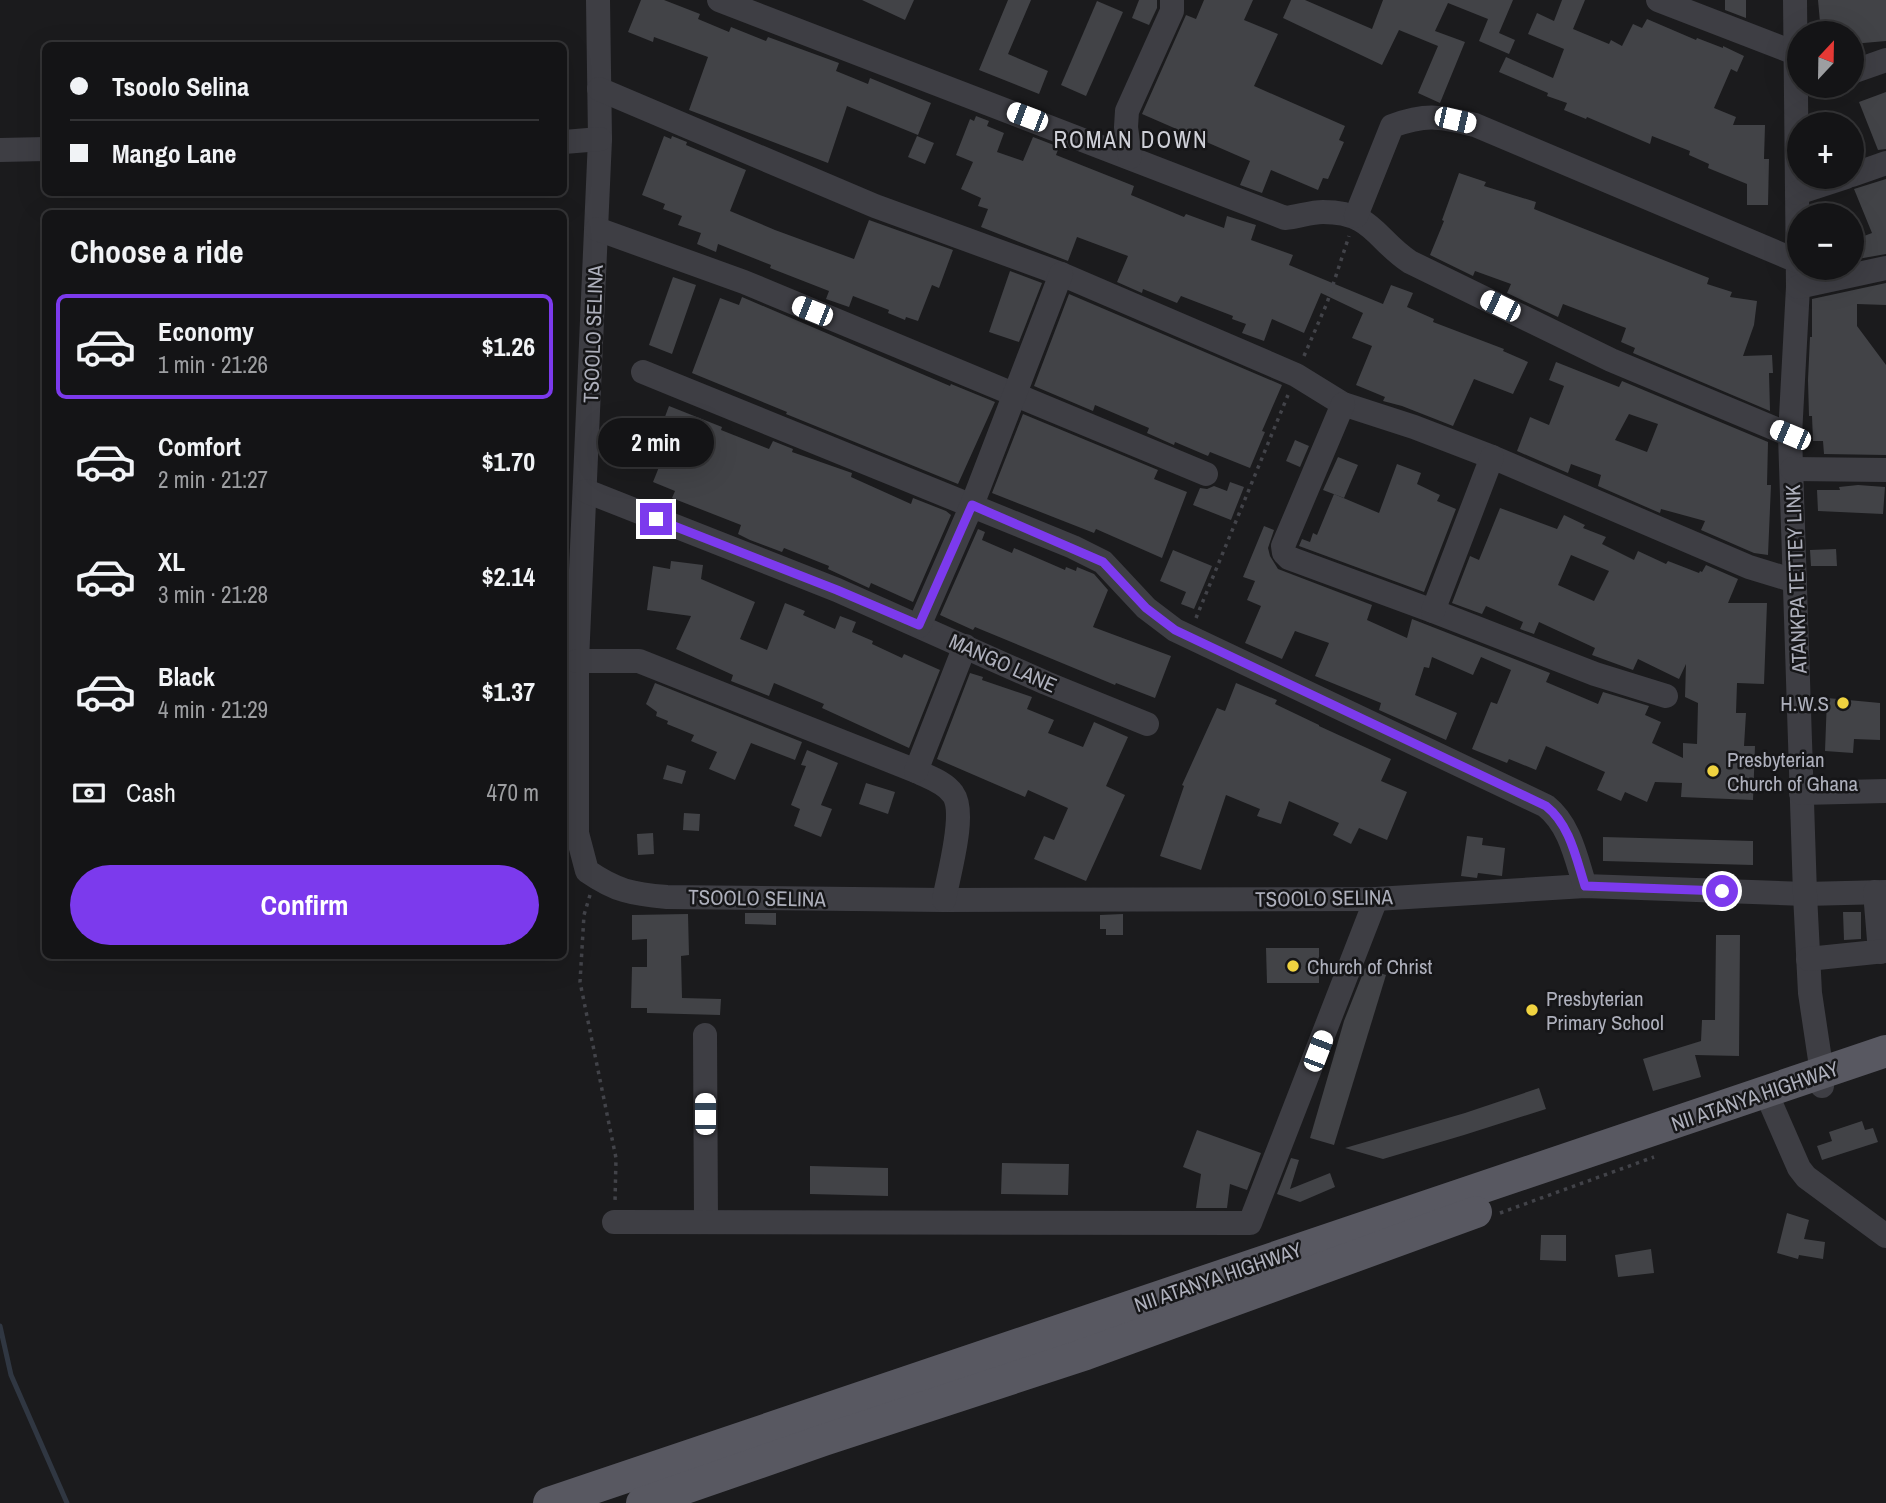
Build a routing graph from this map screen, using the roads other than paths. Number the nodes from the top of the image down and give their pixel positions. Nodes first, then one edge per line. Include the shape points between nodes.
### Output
1 (598, 0) edge
2 (719, 0) edge
3 (1172, 0) edge
4 (1658, 0) edge
5 (1795, 0) edge
6 (1795, 21) edge
7 (1787, 51) edge
8 (1886, 60) edge
9 (1864, 68) edge
10 (599, 89) junction
11 (1804, 98) edge
12 (600, 139) junction
13 (567, 142) edge
14 (42, 149) edge
15 (0, 150) edge
16 (1130, 157) junction
17 (1886, 163) edge
18 (1864, 171) edge
19 (1811, 189) edge
20 (1797, 194) junction
21 (1797, 203) edge
22 (1356, 216) junction
23 (597, 229) junction
24 (1787, 257) edge
25 (1886, 268) edge
26 (1061, 274) junction
27 (1798, 280) edge
28 (1798, 287) junction
29 (643, 372) dead end
30 (1015, 396) junction
31 (1343, 404) junction
32 (1790, 435) junction
33 (1493, 457) junction
34 (1792, 469) junction
35 (1886, 470) edge
36 (1206, 474) dead end
37 (586, 491) junction
38 (972, 505) junction
39 (1795, 581) junction
40 (1433, 611) junction
41 (919, 625) junction
42 (965, 646) junction
43 (578, 661) junction
44 (1666, 696) dead end
45 (1147, 724) dead end
46 (916, 771) junction
47 (1886, 791) edge
48 (1801, 793) junction
49 (1585, 886) junction
50 (1881, 892) edge
51 (1805, 894) junction
52 (1376, 898) junction
53 (944, 900) junction
54 (1883, 952) edge
55 (1808, 958) junction
56 (705, 1035) dead end
57 (1886, 1051) edge
58 (1886, 1064) edge
59 (1822, 1080) junction
60 (1771, 1104) junction
61 (614, 1222) road end
62 (706, 1222) junction
63 (1886, 1236) edge
64 (549, 1503) edge
65 (642, 1503) edge

1 - 10 street, TSOOLO SELINA
2 - 16 street
3 - 16 street via 1172,11 1127,111
4 - 7 street
5 - 6 street, ATANKPA TETTEY LINK
8 - 9 street
10 - 12 street, TSOOLO SELINA
10 - 26 street via 874,206
11 - 20 street, ATANKPA TETTEY LINK
12 - 13 street
12 - 23 street, TSOOLO SELINA
14 - 15 street
16 - 22 street via 1285,218 1319,212
17 - 18 street
19 - 20 street
20 - 21 street, ATANKPA TETTEY LINK
22 - 24 street via 1392,126 1436,116 1475,125
22 - 32 street via 1410,262 1611,360
23 - 30 street via 744,282
23 - 37 street, TSOOLO SELINA
25 - 28 street
26 - 30 street
26 - 31 street via 1296,375
27 - 28 street, ATANKPA TETTEY LINK
28 - 32 street, ATANKPA TETTEY LINK
29 - 38 street
30 - 36 street
30 - 38 street
31 - 33 street
31 - 40 street via 1283,546 1284,553
32 - 34 street, ATANKPA TETTEY LINK
33 - 39 street via 1749,567
33 - 40 street
34 - 35 street
34 - 39 street, ATANKPA TETTEY LINK
37 - 41 street, MANGO LANE
37 - 43 street, TSOOLO SELINA
38 - 41 street
38 - 49 street via 1103,562 1146,608 1175,630 1546,806 1558,816 1568,835
39 - 48 street, ATANKPA TETTEY LINK
40 - 44 street via 1595,674
41 - 42 street, MANGO LANE
42 - 45 street, MANGO LANE
42 - 46 street
43 - 46 street via 639,661
43 - 53 street, TSOOLO SELINA via 577,833 587,871 595,877 633,894 667,897
46 - 53 street via 946,787 960,813
47 - 48 street
48 - 51 street, ATANKPA TETTEY LINK
49 - 51 street, TSOOLO SELINA
49 - 52 street, TSOOLO SELINA
50 - 51 street, TSOOLO SELINA
50 - 54 street
51 - 55 street, ATANKPA TETTEY LINK
52 - 53 street, TSOOLO SELINA
52 - 62 street via 1250,1223
54 - 55 street
55 - 59 street, ATANKPA TETTEY LINK
56 - 62 street
57 - 59 main road, NII ATANYA HIGHWAY
58 - 59 main road
59 - 60 main road
59 - 64 main road, NII ATANYA HIGHWAY
60 - 63 street via 1798,1168
60 - 65 main road via 1086,1353
61 - 62 street

